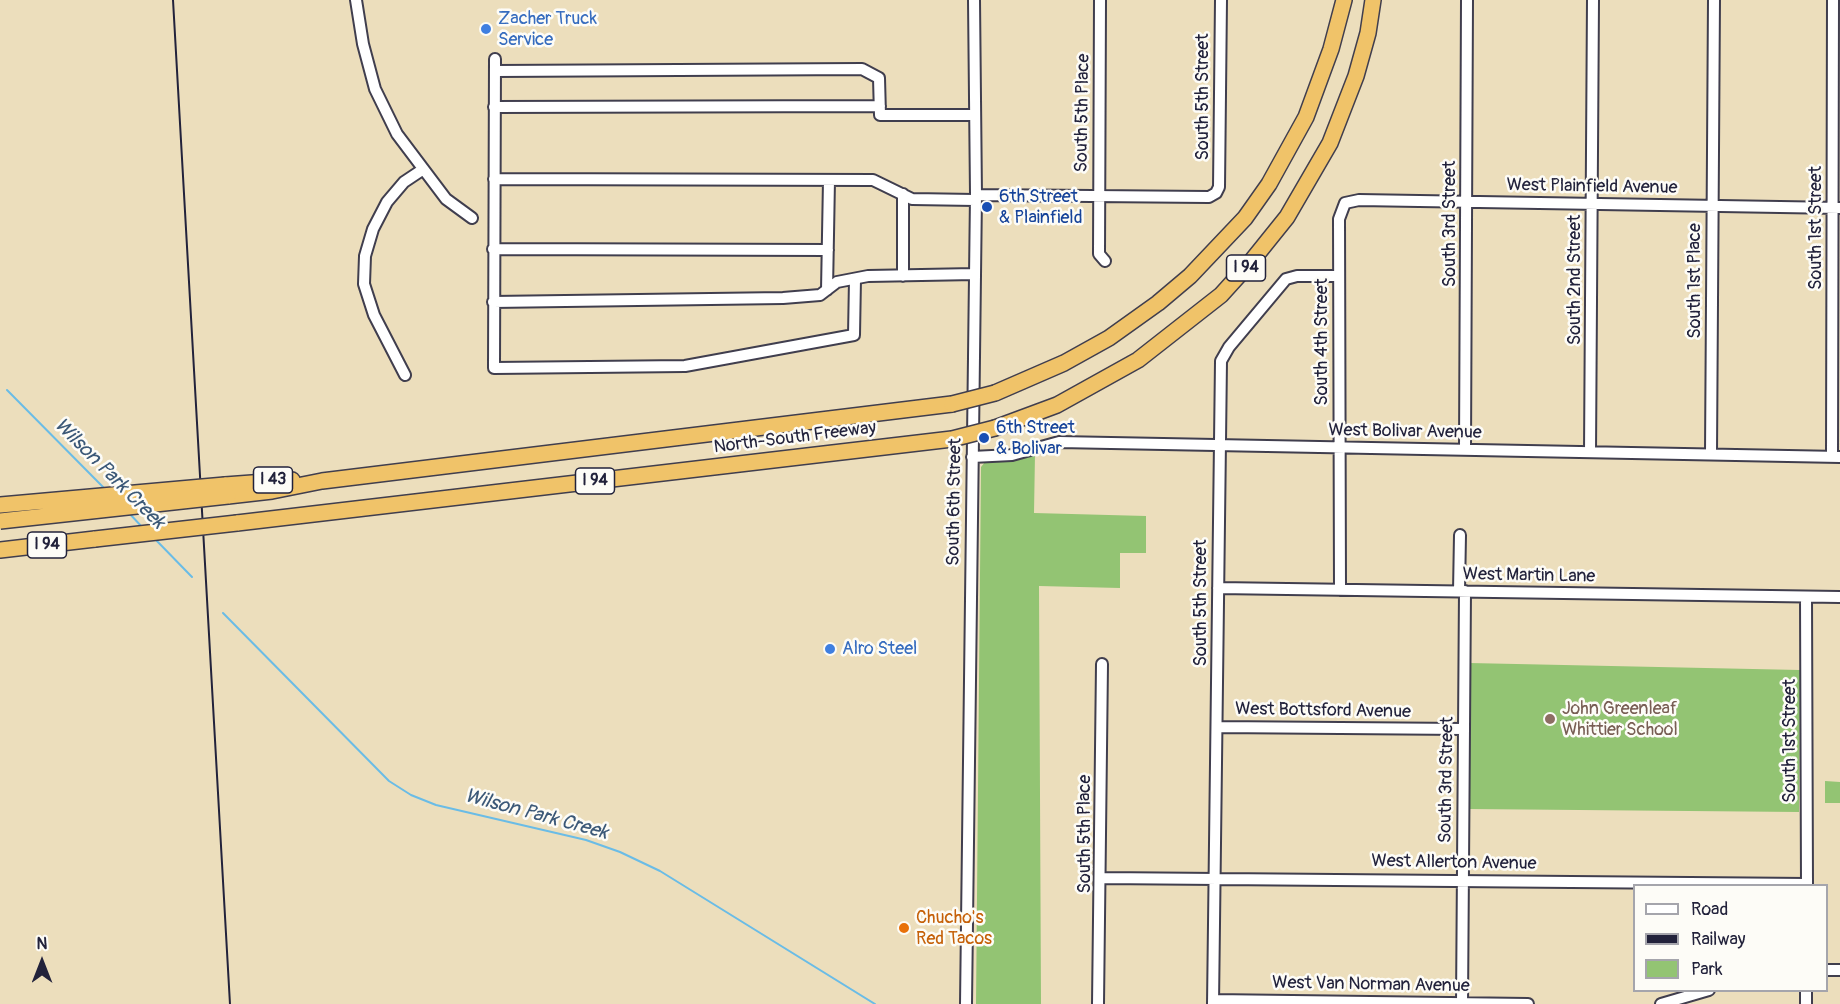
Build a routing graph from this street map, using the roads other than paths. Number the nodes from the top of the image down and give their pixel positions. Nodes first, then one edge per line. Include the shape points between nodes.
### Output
1 (356, 0) edge
2 (974, 0) edge
3 (1100, 0) edge
4 (1221, 0) edge
5 (1332, 0) edge
6 (1344, 0) edge
7 (1373, 0) edge
8 (1467, 0) edge
9 (1593, 0) edge
10 (1714, 0) edge
11 (1833, 0) edge
12 (1339, 15) junction
13 (495, 59) dead end
14 (495, 71) junction
15 (880, 106) junction
16 (494, 107) junction
17 (975, 115) junction
18 (422, 170) junction
19 (494, 179) junction
20 (830, 180) junction
21 (903, 194) junction
22 (1098, 196) junction
23 (976, 198) junction
24 (1466, 202) junction
25 (1344, 203) joint
26 (1592, 204) junction
27 (1712, 206) junction
28 (1836, 208) edge
29 (472, 218) dead end
30 (493, 249) junction
31 (828, 250) junction
32 (1105, 261) dead end
33 (975, 274) junction
34 (903, 276) junction
35 (1338, 276) junction
36 (855, 279) junction
37 (827, 290) junction
38 (493, 302) junction
39 (405, 375) dead end
40 (1219, 446) junction
41 (1339, 448) junction
42 (1464, 449) junction
43 (1590, 452) junction
44 (1711, 454) junction
45 (972, 457) junction
46 (1836, 457) edge
47 (226, 490) junction
48 (0, 505) edge
49 (0, 521) edge
50 (1460, 535) dead end
51 (0, 550) edge
52 (1218, 588) junction
53 (1340, 590) junction
54 (1462, 591) junction
55 (1806, 597) junction
56 (1840, 597) edge
57 (1102, 664) dead end
58 (1217, 726) junction
59 (1464, 729) junction
60 (1101, 878) junction
61 (1215, 878) junction
62 (1462, 879) junction
63 (1750, 884) edge
64 (1807, 884) edge
65 (1702, 992) edge
66 (1213, 1002) edge
67 (1462, 1003) edge
68 (966, 1004) edge
69 (1098, 1004) edge
70 (1528, 1004) edge
71 (1661, 1004) edge

1 - 18 street via 375,89 397,134
2 - 17 street, South 6th Street
3 - 22 street, South 5th Place
4 - 22 street, South 5th Street via 1216,193 1209,197
5 - 12 highway
6 - 12 highway, North-South Freeway
7 - 51 highway, North-South Freeway / I 94, bridge via 1356,76 1330,143 1287,217 1221,295 1138,360 1057,405 952,439
8 - 24 street, South 3rd Street
9 - 26 street, South 2nd Street
10 - 27 street, South 1st Place
11 - 28 street, South 1st Street
12 - 47 highway, North-South Freeway / I 94, bridge via 1323,76 1306,117 1269,184 1229,235 1190,276 1109,338 995,393 952,404
13 - 14 street
14 - 15 street via 862,69 879,78
14 - 16 street
15 - 16 street
15 - 17 street via 880,116
16 - 19 street
17 - 23 street, South 6th Street
18 - 29 street via 446,199
18 - 39 street via 404,182 387,202 365,256 364,284 374,315
19 - 20 street
19 - 30 street
20 - 21 street via 873,180
20 - 31 street
21 - 23 street via 912,199
21 - 34 street
22 - 23 street
22 - 32 street, South 5th Place via 1099,254
23 - 33 street, South 6th Street
24 - 25 street, West Plainfield Avenue
24 - 26 street, West Plainfield Avenue
24 - 42 street, South 3rd Street
25 - 35 street, South 4th Street via 1339,213
26 - 27 street, West Plainfield Avenue
26 - 43 street, South 2nd Street
27 - 28 street, West Plainfield Avenue
27 - 44 street, South 1st Place
28 - 46 street, South 1st Street
30 - 31 street
30 - 38 street
31 - 37 street
33 - 34 street
33 - 45 street, South 6th Street
34 - 36 street
35 - 40 street, South 5th Street via 1286,279 1229,347 1220,367
35 - 41 street, South 4th Street
36 - 37 street via 837,282
36 - 38 street via 854,335 685,366 494,368
37 - 38 street via 820,295 711,301
40 - 41 street, West Bolivar Avenue
40 - 45 street, West Bolivar Avenue via 1059,442 1012,455
40 - 52 street, South 5th Street
41 - 42 street, West Bolivar Avenue
41 - 53 street, South 4th Street
42 - 43 street, West Bolivar Avenue
43 - 44 street, West Bolivar Avenue
44 - 46 street, West Bolivar Avenue
45 - 68 street, South 6th Street
47 - 48 highway, bridge
47 - 49 highway, North-South Freeway / I 94, bridge
50 - 54 street, South 3rd Street
52 - 53 street, West Martin Lane
52 - 58 street, South 5th Street
53 - 54 street, West Martin Lane
54 - 55 street, West Martin Lane
54 - 59 street, South 3rd Street
55 - 56 street, West Martin Lane
55 - 64 street, South 1st Street
57 - 60 street, South 5th Place
58 - 59 street, West Bottsford Avenue
58 - 61 street, South 5th Street
59 - 62 street, South 3rd Street
60 - 61 street, West Allerton Avenue
60 - 69 street, South 5th Place
61 - 62 street, West Allerton Avenue
61 - 66 street, South 5th Street
62 - 63 street, West Allerton Avenue
62 - 67 street, South 3rd Street
65 - 71 street
66 - 67 street, West Van Norman Avenue
67 - 70 street, West Van Norman Avenue

